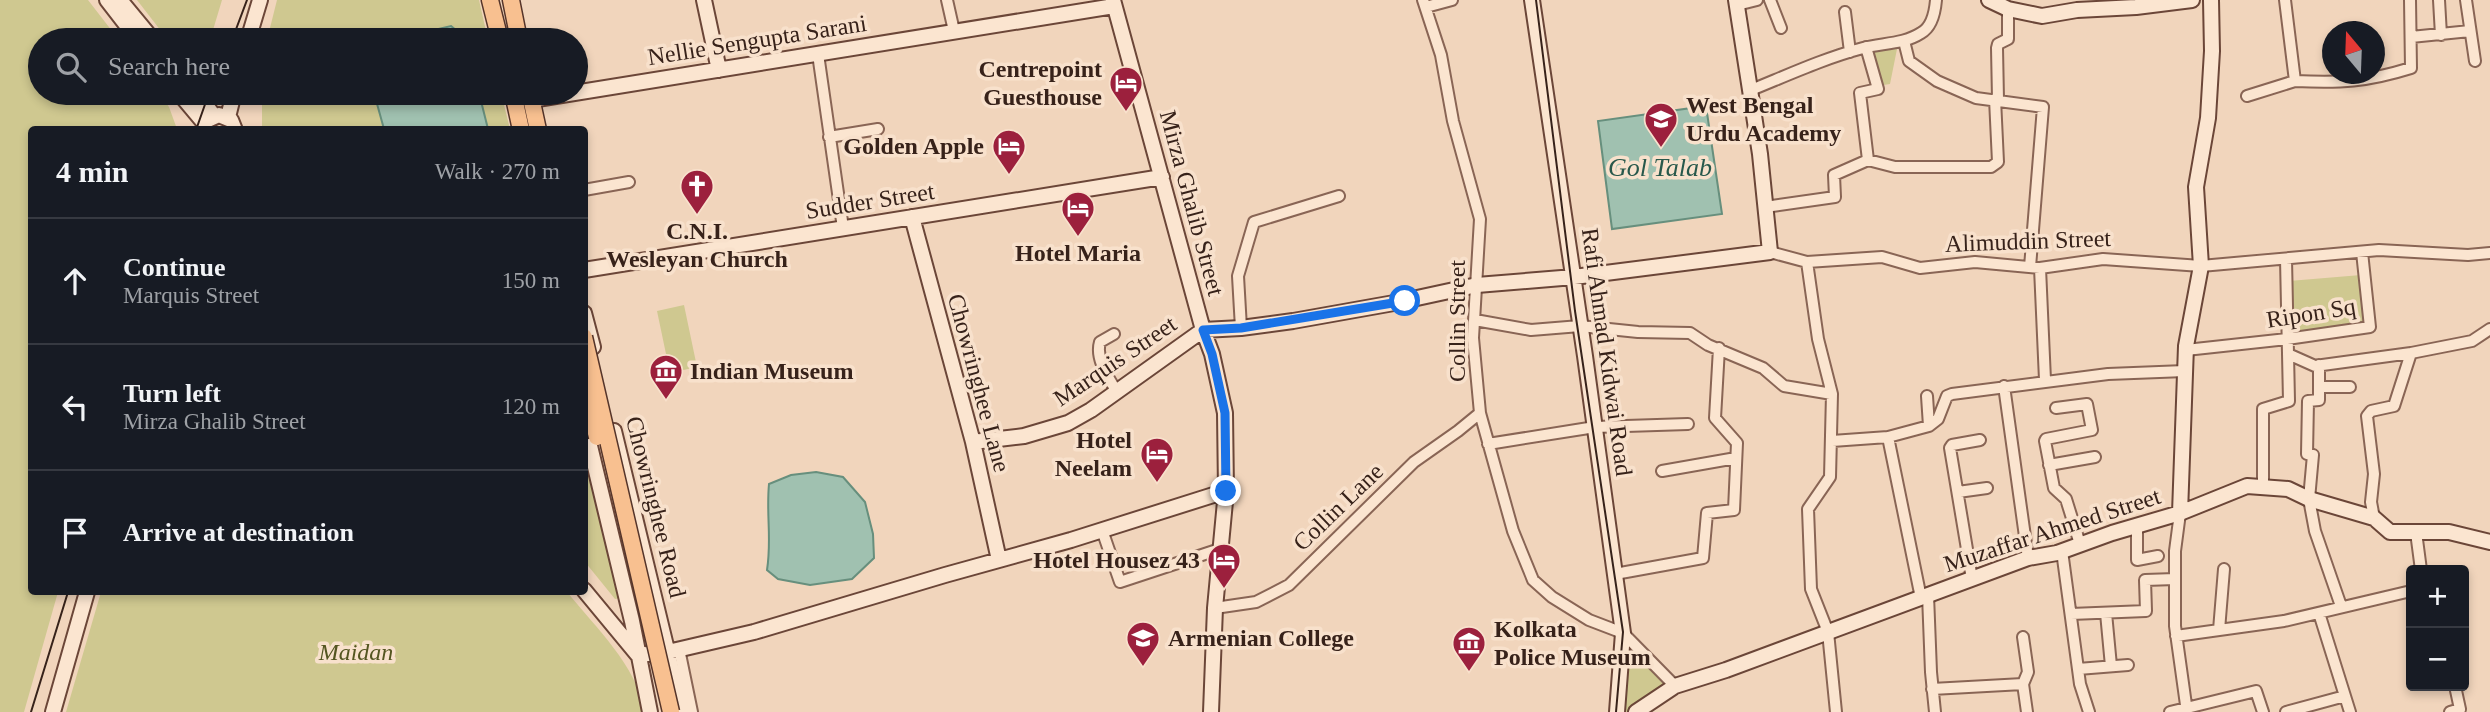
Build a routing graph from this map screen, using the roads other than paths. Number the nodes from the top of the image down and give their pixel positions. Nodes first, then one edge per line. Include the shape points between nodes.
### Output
1 (107, 0) edge
2 (120, 0) edge
3 (260, 0) edge
4 (491, 0) edge
5 (511, 0) edge
6 (704, 0) edge
7 (947, 0) edge
8 (1452, 0) edge
9 (1532, 0) edge
10 (1757, 0) edge
11 (1770, 0) edge
12 (1936, 0) edge
13 (1989, 0) edge
14 (2192, 0) edge
15 (2211, 0) edge
16 (2285, 0) edge
17 (2410, 0) edge
18 (2439, 0) edge
19 (2466, 0) edge
20 (2168, 2) edge
21 (1113, 3) edge
22 (1736, 3) edge
23 (1425, 4) edge
24 (2076, 5) edge
25 (2008, 9) junction
26 (1845, 12) dead end
27 (129, 28) edge
28 (143, 28) edge
29 (252, 28) edge
30 (497, 28) edge
31 (517, 28) edge
32 (1781, 28) dead end
33 (2470, 31) junction
34 (954, 32) junction
35 (2441, 35) junction
36 (2411, 37) junction
37 (1904, 41) junction
38 (1866, 47) junction
39 (1850, 52) junction
40 (818, 54) junction
41 (2474, 61) dead end
42 (719, 70) junction
43 (2295, 81) junction
44 (588, 89) edge
45 (1751, 90) junction
46 (2247, 96) dead end
47 (1997, 99) junction
48 (194, 105) edge
49 (205, 105) edge
50 (227, 105) edge
51 (519, 105) edge
52 (530, 105) edge
53 (217, 123) edge
54 (529, 126) edge
55 (529, 126) edge
56 (878, 129) dead end
57 (829, 137) junction
58 (1868, 160) junction
59 (1162, 177) junction
60 (629, 182) dead end
61 (588, 189) edge
62 (1339, 197) dead end
63 (1765, 207) junction
64 (912, 217) junction
65 (843, 228) junction
66 (1770, 252) junction
67 (2362, 252) junction
68 (2490, 253) edge
69 (2286, 259) junction
70 (1807, 262) junction
71 (2201, 266) junction
72 (2035, 268) junction
73 (588, 269) edge
74 (1572, 277) junction
75 (1477, 285) junction
76 (1475, 320) junction
77 (1580, 326) junction
78 (588, 328) edge
79 (1241, 328) junction
80 (2490, 329) edge
81 (1203, 330) junction
82 (1114, 334) dead end
83 (2287, 339) junction
84 (1719, 348) junction
85 (2186, 350) junction
86 (588, 354) edge
87 (2288, 354) junction
88 (2411, 354) junction
89 (2319, 365) junction
90 (2185, 371) junction
91 (2045, 380) junction
92 (2004, 386) junction
93 (2319, 387) junction
94 (2350, 387) dead end
95 (1116, 392) junction
96 (1832, 394) junction
97 (1927, 396) dead end
98 (588, 402) edge
99 (2056, 408) dead end
100 (1480, 413) junction
101 (1688, 424) dead end
102 (1929, 426) junction
103 (1595, 427) junction
104 (1888, 437) junction
105 (588, 438) edge
106 (1980, 440) dead end
107 (1832, 441) junction
108 (973, 442) junction
109 (1489, 444) junction
110 (2095, 457) dead end
111 (1736, 458) junction
112 (2049, 466) junction
113 (1662, 471) dead end
114 (1987, 488) dead end
115 (2263, 488) junction
116 (1226, 491) junction
117 (1958, 492) junction
118 (2309, 499) junction
119 (2180, 513) junction
120 (2374, 518) junction
121 (2137, 525) junction
122 (1102, 530) junction
123 (2416, 532) junction
124 (2490, 542) edge
125 (2080, 544) junction
126 (1220, 549) junction
127 (2062, 551) junction
128 (2158, 556) dead end
129 (2028, 558) junction
130 (999, 561) junction
131 (2420, 565) edge
132 (2224, 569) dead end
133 (1615, 574) junction
134 (1972, 579) junction
135 (2175, 579) junction
136 (2406, 592) edge
137 (86, 595) edge
138 (588, 595) edge
139 (1924, 596) junction
140 (2341, 606) junction
141 (1215, 608) junction
142 (2106, 613) junction
143 (2319, 613) junction
144 (2071, 614) junction
145 (2219, 630) junction
146 (1828, 632) junction
147 (1623, 633) junction
148 (2176, 636) junction
149 (2023, 637) dead end
150 (673, 650) junction
151 (638, 655) junction
152 (2128, 665) dead end
153 (2111, 666) junction
154 (2078, 669) junction
155 (2023, 684) junction
156 (1675, 686) junction
157 (1932, 689) junction
158 (2456, 691) edge
159 (2345, 696) junction
160 (2187, 710) edge
161 (53, 712) edge
162 (650, 712) edge
163 (661, 712) edge
164 (671, 712) edge
165 (682, 712) edge
166 (692, 712) edge
167 (1212, 712) edge
168 (1617, 712) edge
169 (1636, 712) edge
170 (1836, 712) edge
171 (1935, 712) edge
172 (2027, 712) edge
173 (2089, 712) edge
174 (2170, 712) edge
175 (2263, 712) edge
176 (2286, 712) edge
177 (2350, 712) edge
178 (2450, 712) edge

1 - 27 street
2 - 28 street
3 - 29 street
4 - 30 main road
5 - 31 main road
6 - 42 street
7 - 34 street
8 - 23 street, Collin Street
9 - 74 street, Rafi Ahmad Kidwai Road
10 - 22 street
11 - 32 street
12 - 37 street via 1935,15 1924,32
13 - 25 street
14 - 20 street
15 - 71 street via 2208,118 2196,187
16 - 43 street
17 - 36 street
18 - 35 street
19 - 33 street
20 - 24 street
21 - 34 street, Nellie Sengupta Sarani
21 - 59 street, Mirza Ghalib Street
22 - 45 street
23 - 75 street, Collin Street via 1480,219
24 - 25 street via 2042,16
25 - 47 street via 2008,39 1997,48
26 - 39 street
33 - 35 street
33 - 41 street
34 - 40 street, Nellie Sengupta Sarani
35 - 36 street
36 - 43 street via 2411,68 2345,83
37 - 38 street
37 - 47 street via 1909,61 1937,81 1976,98
38 - 39 street
38 - 58 street via 1878,89 1860,93
39 - 45 street
40 - 42 street, Nellie Sengupta Sarani
40 - 57 street
42 - 44 street, Nellie Sengupta Sarani
43 - 46 street
45 - 63 street
47 - 58 street via 1998,162 1991,167 1895,167
47 - 72 street via 2043,107
48 - 53 street
49 - 53 street
50 - 53 street
51 - 55 main road
52 - 54 main road
56 - 57 street
57 - 65 street
58 - 63 street via 1834,175 1835,197
59 - 64 street, Sudder Street
59 - 81 street, Mirza Ghalib Street
60 - 61 street
62 - 79 street via 1254,222 1238,276
63 - 66 street
64 - 65 street, Sudder Street
64 - 108 street, Chowringhee Lane
65 - 73 street, Sudder Street
66 - 70 street, Alimuddin Street
66 - 74 street, Alimuddin Street
67 - 68 street, Alimuddin Street
67 - 69 street, Alimuddin Street
67 - 83 street, Ripon Sq via 2370,327
69 - 71 street, Alimuddin Street
69 - 83 street
70 - 72 street, Alimuddin Street via 1882,257 1920,268 1975,262
70 - 96 street via 1818,339
71 - 72 street, Alimuddin Street via 2104,259
71 - 85 street
72 - 91 street
74 - 75 street, Marquis Street
74 - 77 street, Rafi Ahmad Kidwai Road
75 - 76 street, Collin Street
75 - 79 street, Marquis Street
76 - 77 street via 1531,330
76 - 100 street, Collin Street
77 - 84 street via 1690,333
77 - 103 street, Rafi Ahmad Kidwai Road
78 - 150 street, Chowringhee Road
79 - 81 street, Marquis Street
80 - 88 street via 2472,341
81 - 95 street, Marquis Street
81 - 116 street, Mirza Ghalib Street via 1225,413
82 - 95 street via 1100,342 1097,350
83 - 85 street, Ripon Sq
83 - 87 street
84 - 96 street via 1763,368 1784,386
84 - 111 street via 1714,418 1737,443
85 - 90 street
86 - 164 main road, bridge
87 - 89 street
87 - 115 street via 2289,401 2263,410
88 - 89 street
88 - 120 street via 2394,406 2367,416
89 - 93 street
90 - 91 street
90 - 119 street
91 - 92 street
92 - 102 street via 1952,394
92 - 129 street
93 - 94 street
93 - 118 street via 2319,400 2308,401 2307,454 2313,455
95 - 108 street, Marquis Street via 1068,423 1024,436
96 - 107 street
97 - 102 street
98 - 163 main road, bridge
99 - 112 street via 2087,404 2092,430 2046,439
100 - 109 street, Collin Street
100 - 141 street, Collin Lane via 1414,462 1289,585 1256,602
101 - 103 street
102 - 104 street
103 - 109 street
103 - 133 street, Rafi Ahmad Kidwai Road
104 - 107 street
104 - 139 street
105 - 151 street, Chowringhee Road
106 - 117 street via 1951,447
107 - 146 street via 1830,477 1808,509 1811,589
108 - 130 street, Chowringhee Lane
109 - 147 street, Collin Street via 1513,531 1533,580 1589,620
110 - 112 street
111 - 113 street
111 - 133 street via 1734,510 1707,513 1703,558
112 - 125 street via 2054,488 2066,498
114 - 117 street
115 - 118 street, Muzaffar Ahmed Street via 2288,489
115 - 119 street, Muzaffar Ahmed Street via 2247,486
116 - 122 street
116 - 126 street, Mirza Ghalib Street
117 - 134 street
118 - 120 street, Muzaffar Ahmed Street
118 - 140 street
119 - 121 street, Muzaffar Ahmed Street
119 - 135 street
120 - 123 street, Muzaffar Ahmed Street via 2390,532
121 - 125 street, Muzaffar Ahmed Street
121 - 128 street via 2137,560
122 - 126 street via 1120,582
122 - 130 street
123 - 124 street, Muzaffar Ahmed Street via 2449,532
123 - 131 street
125 - 127 street, Muzaffar Ahmed Street
126 - 141 street, Mirza Ghalib Street
127 - 129 street, Muzaffar Ahmed Street
127 - 144 street
129 - 134 street, Muzaffar Ahmed Street
130 - 150 street via 754,632
132 - 145 street
133 - 147 street, Rafi Ahmad Kidwai Road
134 - 139 street, Muzaffar Ahmed Street
135 - 142 street via 2145,580 2146,611
135 - 148 street
136 - 140 street
137 - 161 street
138 - 151 street
139 - 146 street, Muzaffar Ahmed Street
139 - 157 street
140 - 143 street
141 - 167 street, Mirza Ghalib Street
142 - 144 street
142 - 153 street
143 - 145 street
143 - 159 street
144 - 154 street
145 - 148 street
146 - 156 street, Muzaffar Ahmed Street
146 - 170 street
147 - 156 street, Collin Street
147 - 168 street, Rafi Ahmad Kidwai Road
148 - 160 street
149 - 155 street via 2028,672
150 - 151 street
150 - 165 street, Chowringhee Road
150 - 166 street
151 - 162 street, Chowringhee Road
152 - 153 street
153 - 154 street
154 - 173 street
155 - 157 street
155 - 172 street
156 - 169 street, Muzaffar Ahmed Street
157 - 171 street
158 - 178 street via 2460,709
159 - 176 street
159 - 177 street
160 - 174 street
160 - 175 street via 2256,691

